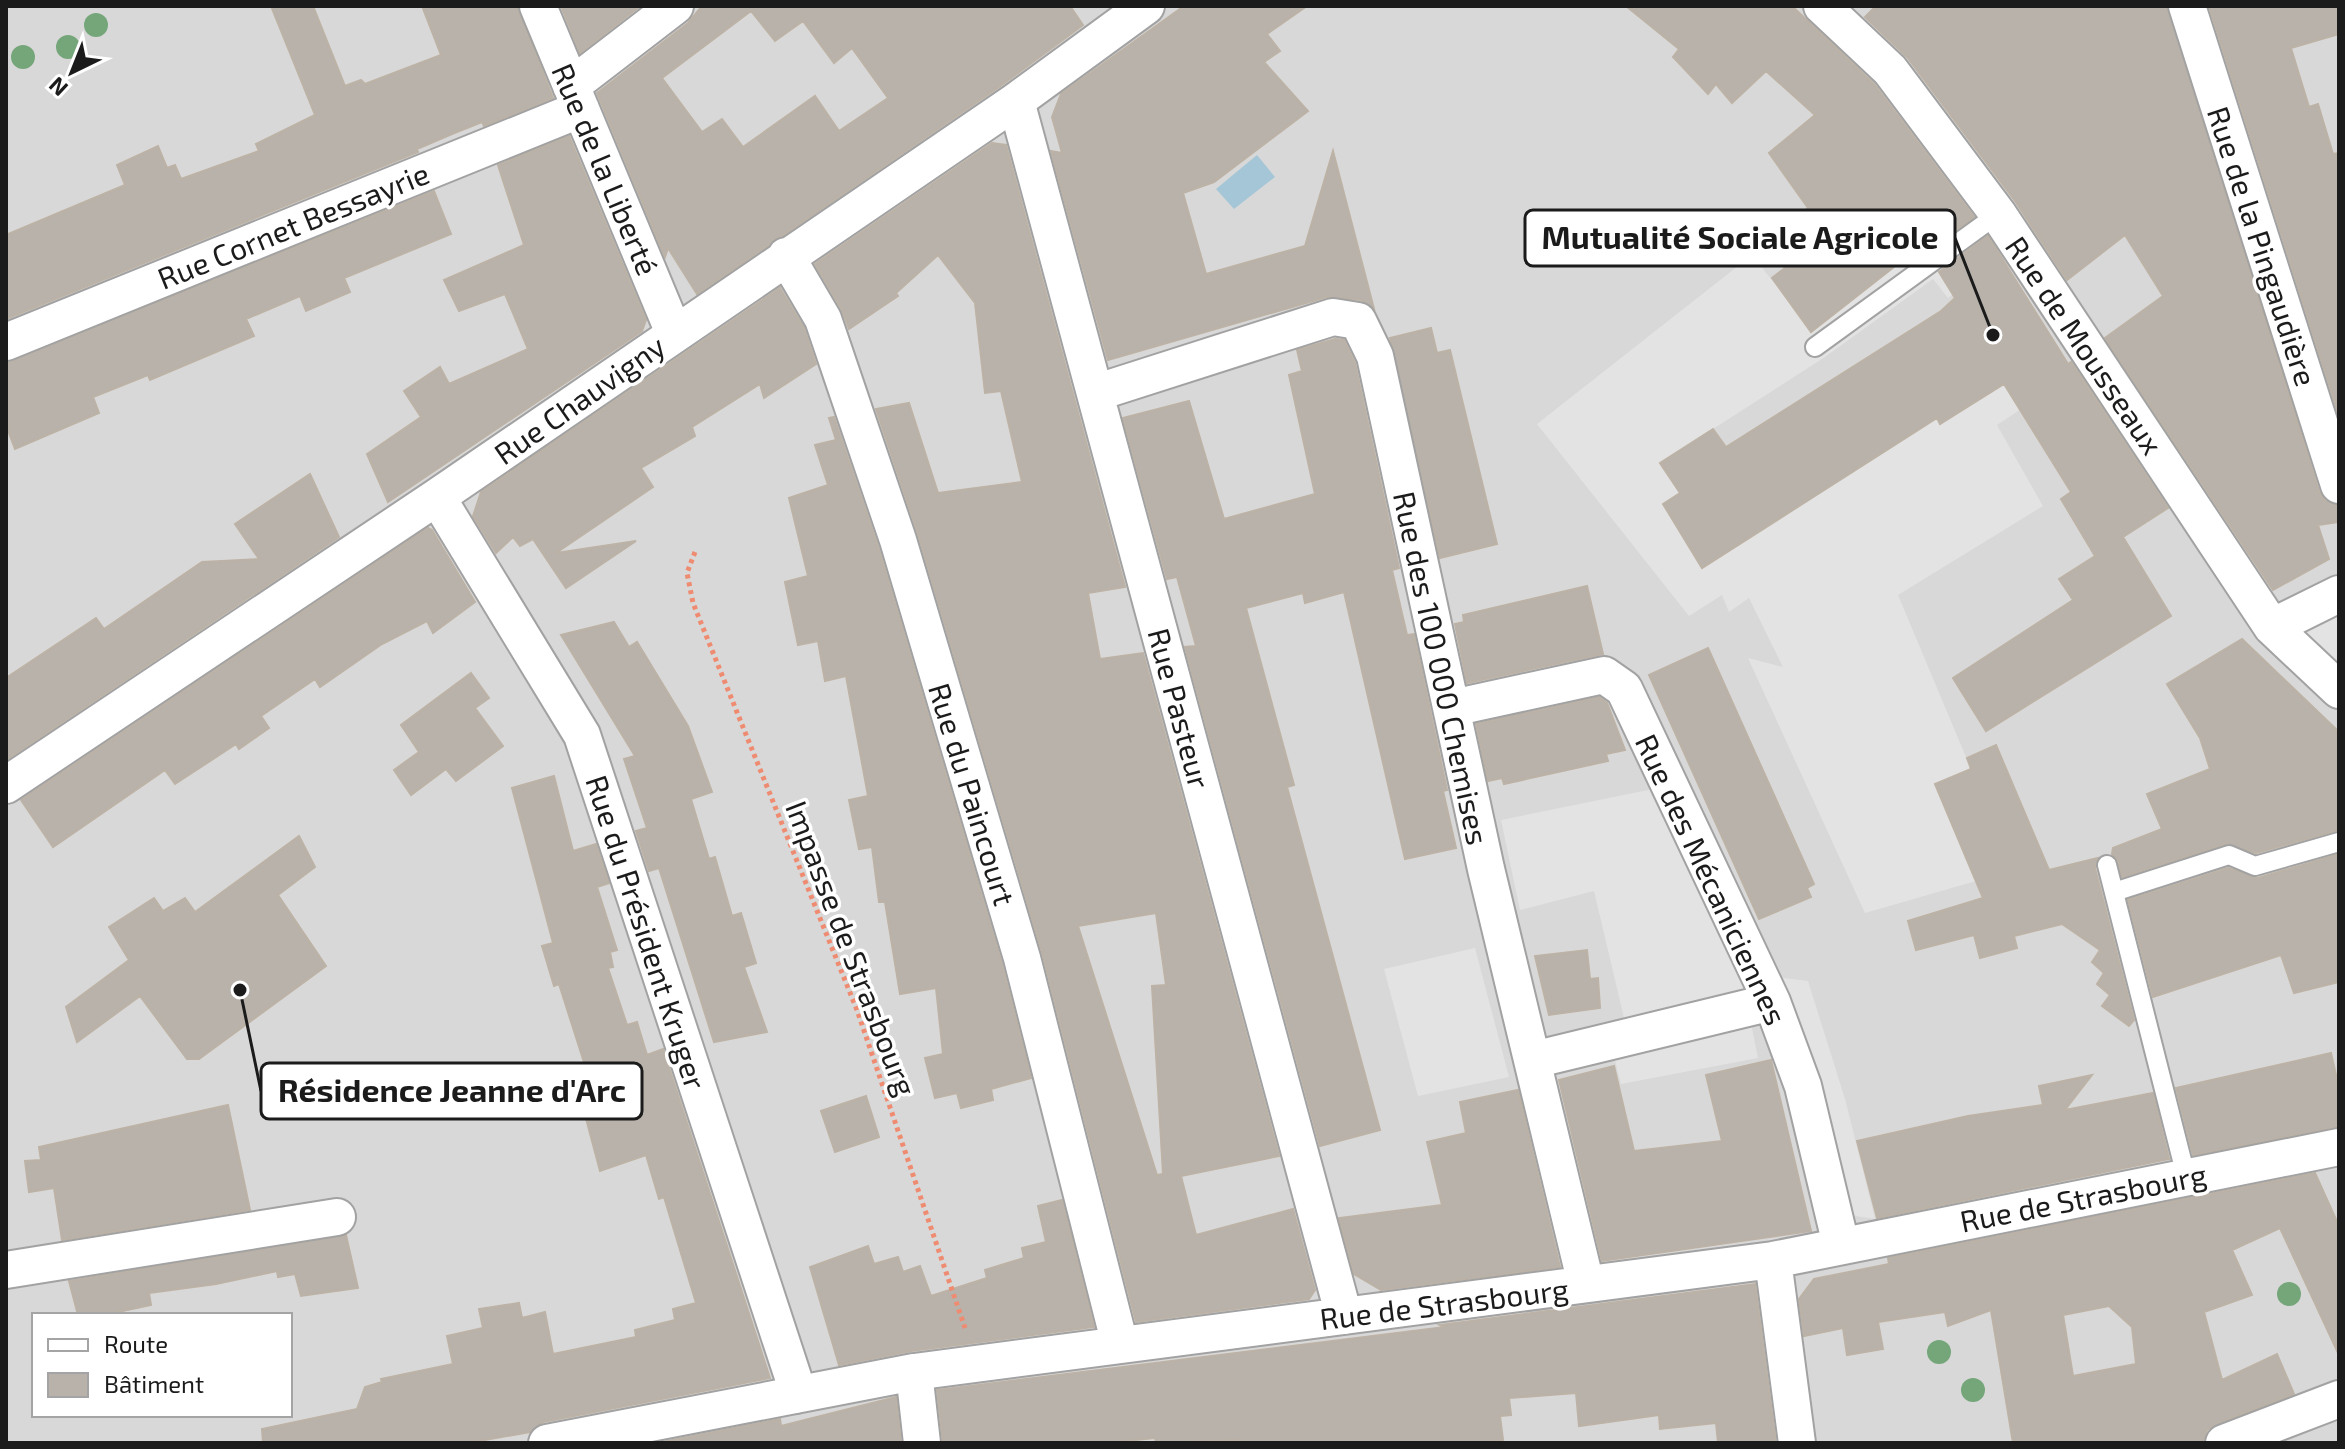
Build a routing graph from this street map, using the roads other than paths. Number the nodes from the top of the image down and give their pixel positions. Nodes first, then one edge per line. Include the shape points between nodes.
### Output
1 (538, 6) edge
2 (675, 6) edge
3 (1146, 6) edge
4 (1822, 6) edge
5 (2187, 6) edge
6 (576, 98) junction
7 (1016, 101) junction
8 (1998, 214) junction
9 (786, 256) junction
10 (674, 333) junction
11 (6, 342) edge
12 (1815, 347) dead end
13 (1095, 393) junction
14 (2339, 485) edge
15 (437, 497) junction
16 (2339, 594) edge
17 (2272, 627) junction
18 (2339, 690) edge
19 (1452, 708) junction
20 (6, 785) edge
21 (2339, 842) edge
22 (2107, 865) dead end
23 (2114, 892) junction
24 (1772, 1002) junction
25 (1533, 1060) junction
26 (2337, 1151) edge
27 (2186, 1176) junction
28 (337, 1217) dead end
29 (1841, 1245) junction
30 (1773, 1260) junction
31 (6, 1270) edge
32 (1586, 1284) junction
33 (1344, 1316) junction
34 (1120, 1345) junction
35 (914, 1372) junction
36 (796, 1395) junction
37 (2339, 1399) edge
38 (560, 1441) edge
39 (922, 1443) edge
40 (1797, 1443) edge
41 (2224, 1443) edge

1 - 6 street, Rue de la Liberté
2 - 6 street, Rue Cornet Bessayrie
3 - 7 street, Rue Chauvigny
4 - 8 street, Rue de Mousseaux via 1890,70
5 - 14 street, Rue de la Pingaudière
6 - 10 street, Rue de la Liberté
6 - 11 street, Rue Cornet Bessayrie
7 - 9 street, Rue Chauvigny
7 - 13 street, Rue Pasteur
8 - 12 lane
8 - 17 street, Rue de Mousseaux
9 - 10 street, Rue Chauvigny
9 - 34 street, Rue du Paincourt via 823,319 898,540 1022,958
10 - 15 street, Rue Chauvigny
13 - 19 street, Rue des 100 000 Chemises via 1333,317 1358,321 1375,356
13 - 33 street, Rue Pasteur
15 - 20 street, Rue Chauvigny
15 - 36 street, Rue du Président Kruger via 582,735
16 - 17 street
17 - 18 street, Rue de Mousseaux
19 - 24 street, Rue des Mécaniciennes via 1604,675 1624,689
19 - 25 street, Rue des 100 000 Chemises
21 - 23 lane via 2255,866 2229,855
22 - 23 lane
23 - 27 lane
24 - 25 street
24 - 29 street, Rue des Mécaniciennes via 1803,1086
25 - 32 street, Rue des 100 000 Chemises
26 - 27 street, Rue de Strasbourg
27 - 29 street, Rue de Strasbourg
28 - 31 street
29 - 30 street, Rue de Strasbourg
30 - 32 street, Rue de Strasbourg
30 - 40 street
32 - 33 street, Rue de Strasbourg
33 - 34 street, Rue de Strasbourg
34 - 35 street, Rue de Strasbourg
35 - 36 street, Rue de Strasbourg
35 - 39 street
36 - 38 street, Rue de Strasbourg
37 - 41 street

